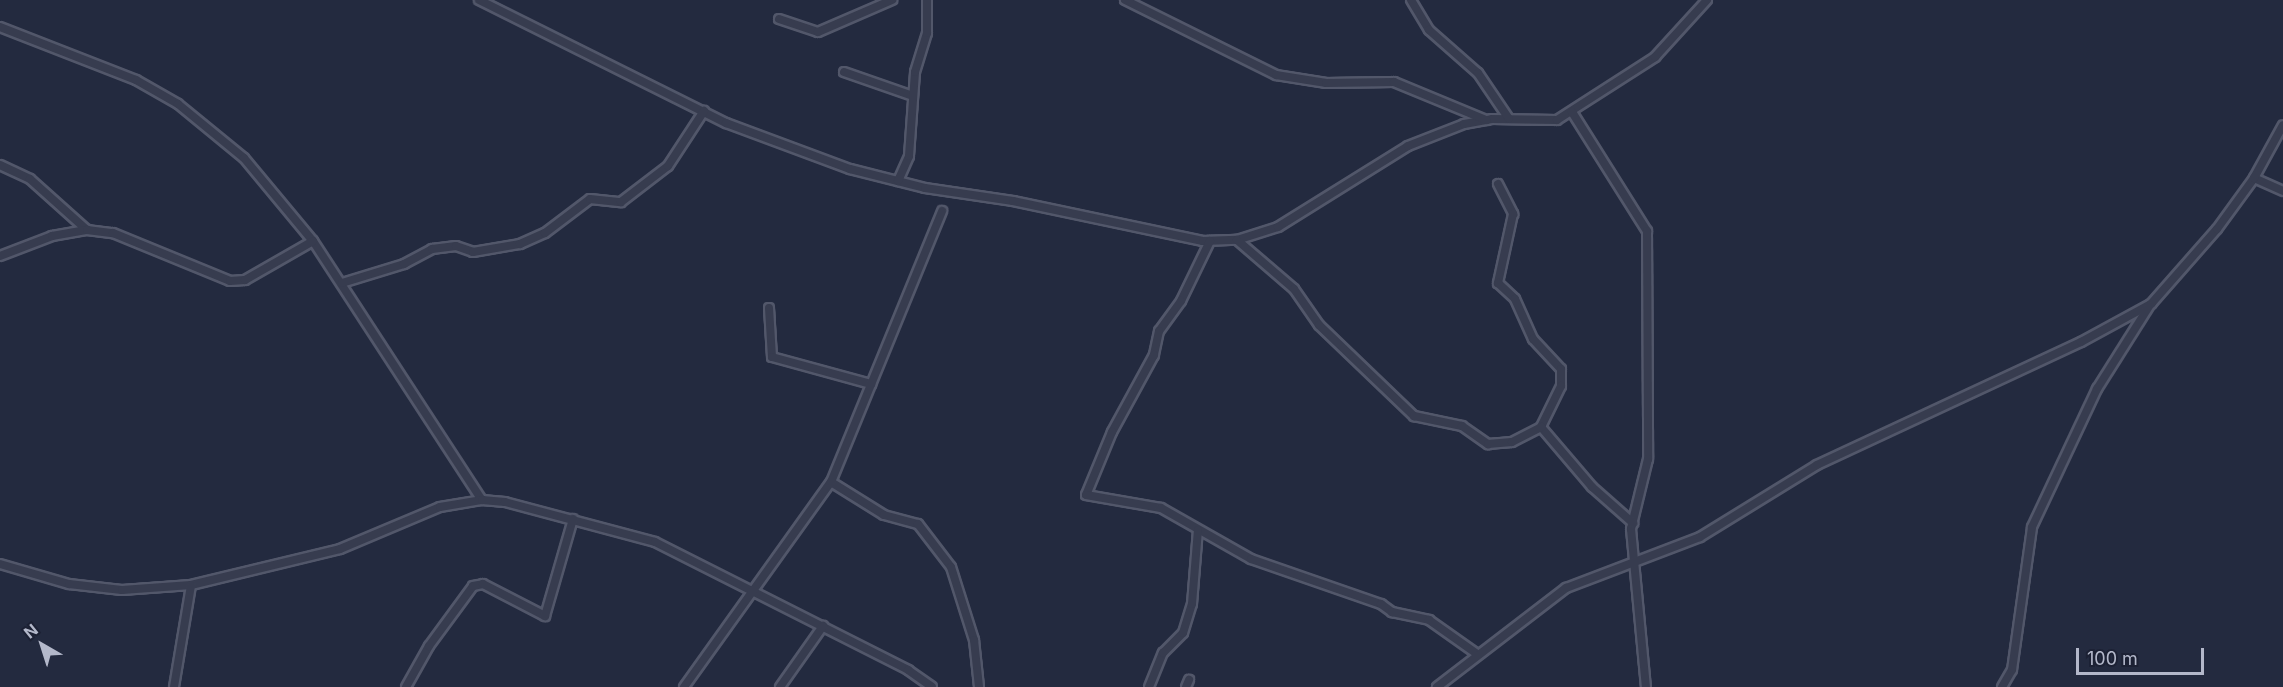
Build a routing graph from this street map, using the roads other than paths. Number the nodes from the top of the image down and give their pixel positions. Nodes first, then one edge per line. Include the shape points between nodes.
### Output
1 (479, 0) edge
2 (892, 0) edge
3 (927, 0) edge
4 (1125, 0) edge
5 (1411, 0) edge
6 (1707, 0) edge
7 (779, 20) dead end
8 (0, 27) edge
9 (844, 72) dead end
10 (913, 96) junction
11 (704, 111) junction
12 (1572, 112) junction
13 (1509, 119) junction
14 (1486, 120) junction
15 (2283, 125) edge
16 (0, 165) edge
17 (2254, 178) junction
18 (898, 181) junction
19 (1498, 184) dead end
20 (2283, 191) edge
21 (942, 211) dead end
22 (87, 230) junction
23 (1237, 240) junction
24 (313, 241) junction
25 (1210, 241) junction
26 (0, 256) edge
27 (342, 283) junction
28 (2151, 304) junction
29 (769, 308) dead end
30 (871, 384) junction
31 (1540, 427) junction
32 (831, 482) junction
33 (482, 500) junction
34 (573, 519) junction
35 (1633, 523) junction
36 (1198, 530) junction
37 (1632, 562) junction
38 (0, 564) edge
39 (191, 585) junction
40 (751, 588) junction
41 (823, 626) junction
42 (1477, 654) junction
43 (1646, 686) edge
44 (174, 687) edge
45 (406, 687) edge
46 (684, 687) edge
47 (780, 687) edge
48 (932, 687) edge
49 (980, 687) edge
50 (1149, 687) edge
51 (1437, 687) edge
52 (2002, 687) edge

1 - 11 street
2 - 7 street via 818,32
3 - 10 street via 927,33
4 - 14 street via 1276,75 1326,83 1394,82
5 - 13 street via 1430,30 1478,73
6 - 12 street via 1655,57
8 - 24 street via 136,80 178,104 244,158
9 - 10 street
10 - 18 street via 909,156
11 - 18 street via 754,135
11 - 27 street via 668,166 621,202 590,199 545,233 520,244 472,252 456,246 432,249 405,264
12 - 13 street via 1557,120
12 - 35 street via 1647,231 1648,459
13 - 14 street
14 - 23 street via 1408,146 1306,214
15 - 17 street
16 - 22 street via 30,180
17 - 20 street
17 - 28 street
18 - 25 street via 1012,201 1176,239
19 - 31 street via 1513,214 1498,283 1522,311 1533,339 1561,369 1561,386
21 - 30 street
22 - 24 street via 113,233 230,281 245,280
22 - 26 street via 52,236
23 - 25 street
23 - 31 street via 1294,290 1319,325 1414,416 1462,426 1488,444 1512,442
24 - 27 street
25 - 36 street via 1181,301 1159,331 1154,355 1112,432 1086,495 1161,508
27 - 33 street
28 - 37 street via 2081,342 1817,465 1700,537
28 - 52 street via 2097,389 2032,527 2012,670
29 - 30 street via 772,357
30 - 32 street
31 - 35 street via 1592,487
32 - 40 street
32 - 49 street via 884,515 918,524 951,567 974,640
33 - 34 street
33 - 39 street via 413,515 340,549
34 - 40 street via 655,542
34 - 45 street via 545,615 483,584 473,586 429,646
35 - 37 street
36 - 42 street via 1251,559 1381,604 1392,612 1430,620
36 - 50 street via 1192,604 1183,633 1163,653
37 - 42 street via 1566,588
37 - 43 street
38 - 39 street via 69,584 122,590
39 - 44 street
40 - 41 street
40 - 46 street
41 - 47 street
41 - 48 street
42 - 51 street

